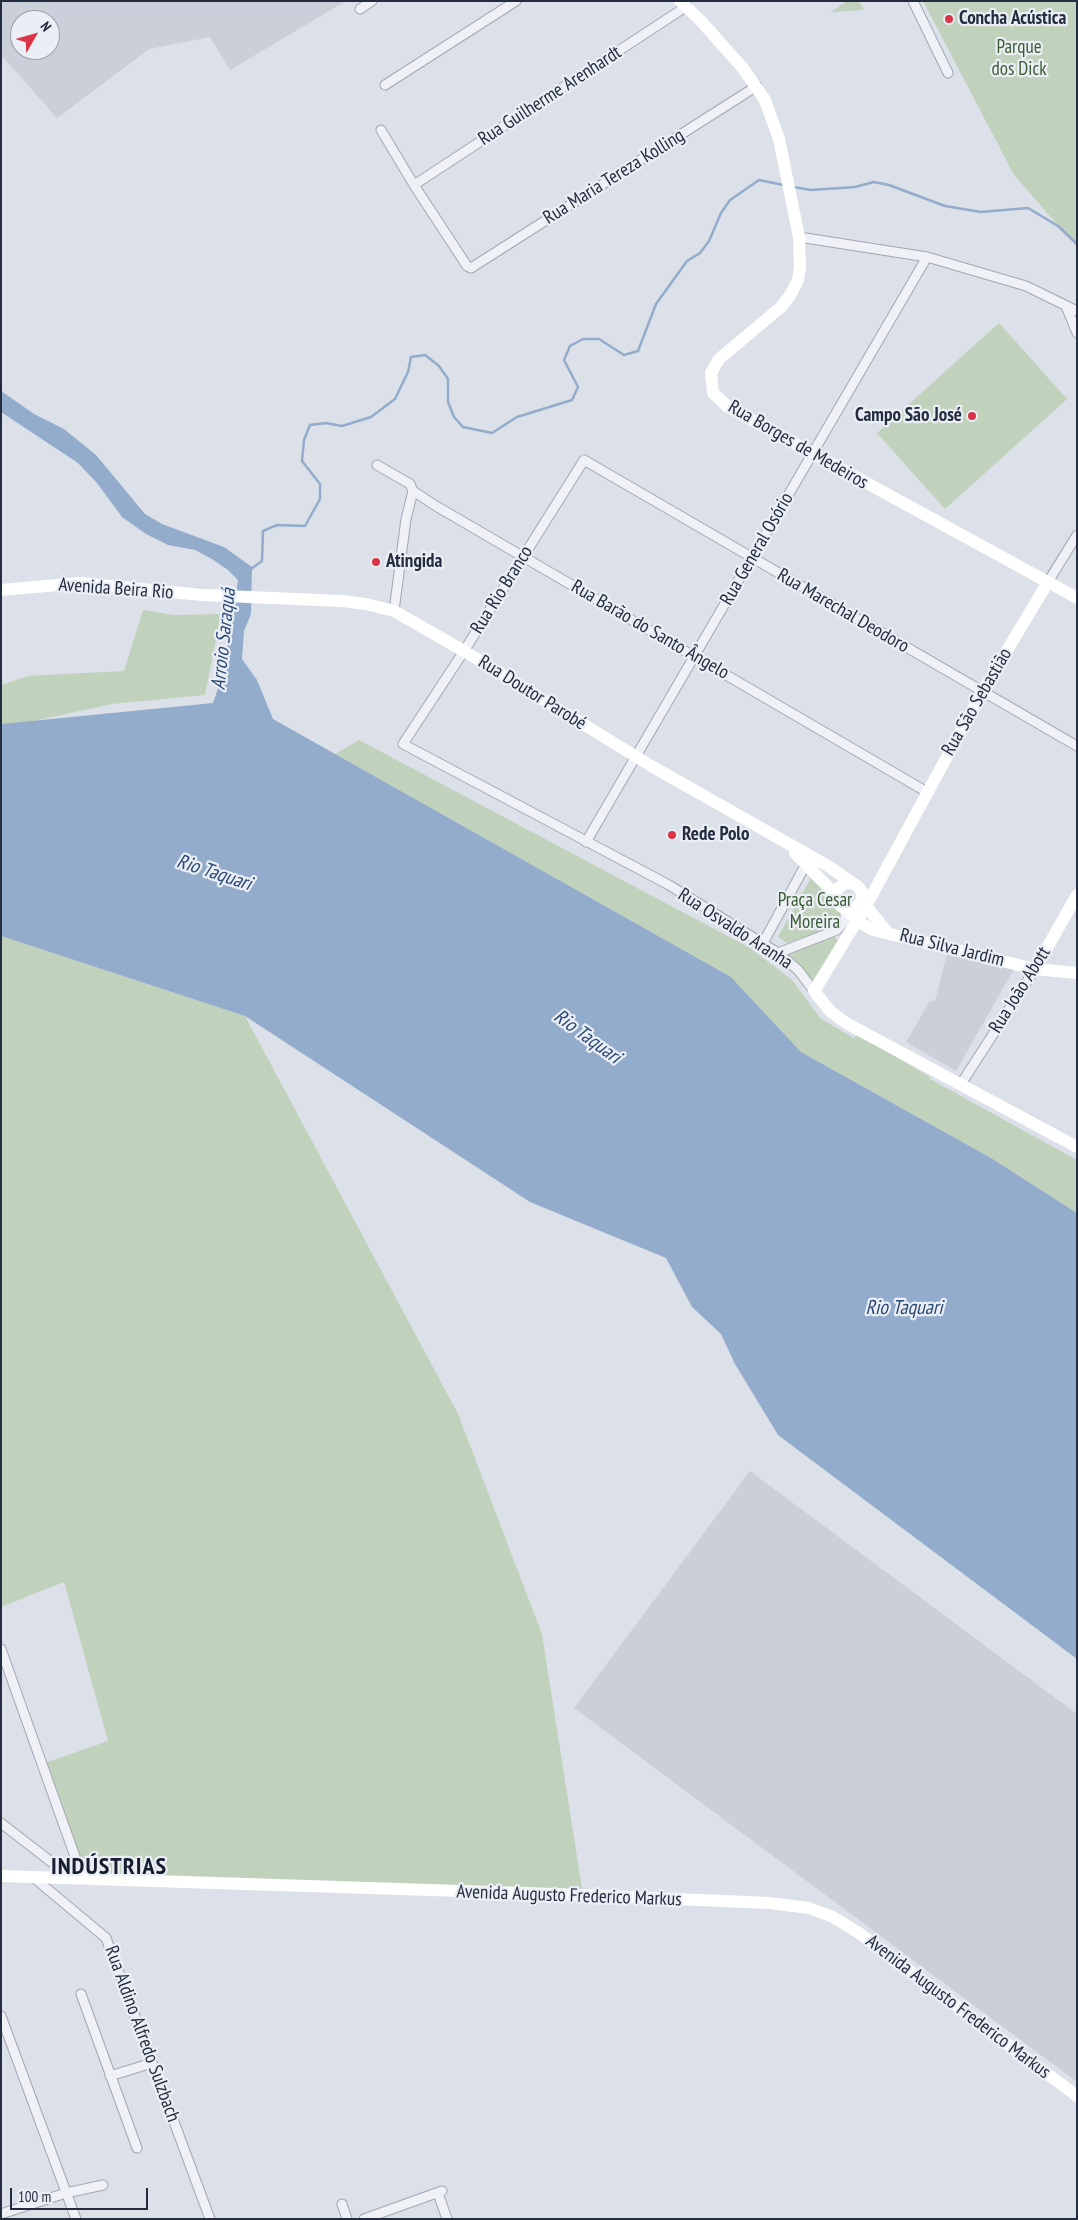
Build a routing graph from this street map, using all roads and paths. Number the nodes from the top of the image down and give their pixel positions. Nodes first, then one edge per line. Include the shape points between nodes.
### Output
1 (372, 1) edge
2 (516, 1) edge
3 (913, 1) edge
4 (683, 4) edge
5 (360, 9) dead end
6 (948, 73) dead end
7 (385, 85) dead end
8 (756, 86) junction
9 (381, 130) dead end
10 (414, 186) junction
11 (799, 238) junction
12 (927, 257) junction
13 (1066, 306) junction
14 (1077, 311) edge
15 (1077, 333) edge
16 (812, 454) junction
17 (584, 460) joint
18 (377, 465) dead end
19 (413, 491) junction
20 (1077, 535) edge
21 (522, 556) junction
22 (752, 557) junction
23 (1048, 582) junction
24 (1, 590) edge
25 (260, 598) joint
26 (1077, 598) edge
27 (394, 611) junction
28 (464, 651) junction
29 (695, 656) junction
30 (982, 692) junction
31 (403, 744) joint
32 (1077, 746) edge
33 (636, 757) junction
34 (927, 792) junction
35 (586, 842) junction
36 (786, 844) junction
37 (806, 864) junction
38 (883, 873) junction
39 (856, 885) junction
40 (836, 895) junction
41 (1077, 895) edge
42 (864, 903) junction
43 (846, 909) junction
44 (857, 921) junction
45 (887, 932) junction
46 (763, 943) junction
47 (778, 952) junction
48 (1035, 969) junction
49 (1077, 973) edge
50 (814, 991) junction
51 (961, 1084) junction
52 (1077, 1147) edge
53 (1, 1649) edge
54 (1, 1823) edge
55 (1, 1876) edge
56 (33, 1878) junction
57 (78, 1879) junction
58 (81, 1994) dead end
59 (1, 2016) edge
60 (152, 2063) junction
61 (110, 2076) junction
62 (1077, 2096) edge
63 (137, 2148) dead end
64 (103, 2186) dead end
65 (66, 2193) junction
66 (342, 2204) dead end
67 (1, 2214) edge
68 (76, 2219) edge
69 (210, 2219) edge
70 (347, 2219) edge
71 (364, 2219) edge
72 (448, 2219) edge

1 - 5 street
2 - 7 street
3 - 6 street
4 - 8 main road, Rua Borges de Medeiros via 720,41
4 - 10 street, Rua Guilherme Arenhardt
8 - 10 street, Rua Maria Tereza Kolling via 471,268
8 - 11 main road, Rua Borges de Medeiros via 779,140
9 - 10 street
11 - 12 street
11 - 16 main road, Rua Borges de Medeiros via 800,268 792,294 719,359 711,373 713,393 728,407
12 - 13 street via 1026,286
12 - 16 street, Rua General Osório
13 - 14 street
13 - 15 street
16 - 22 street, Rua General Osório
16 - 23 main road, Rua Borges de Medeiros
17 - 21 street, Rua Rio Branco
17 - 22 street, Rua Marechal Deodoro
18 - 19 street, Rua Barão do Santo Ângelo via 410,484
19 - 21 street, Rua Barão do Santo Ângelo
19 - 27 street via 406,519
20 - 23 street, Rua São Sebastião
21 - 28 street, Rua Rio Branco
21 - 29 street, Rua Barão do Santo Ângelo
22 - 29 street, Rua General Osório
22 - 30 street, Rua Marechal Deodoro
23 - 26 main road, Rua Borges de Medeiros
23 - 30 main road, Rua São Sebastião
24 - 25 main road, Avenida Beira Rio via 80,584
25 - 27 main road, Rua Doutor Parobé via 342,601
27 - 28 main road, Rua Doutor Parobé
28 - 31 street, Rua Rio Branco
28 - 33 main road, Rua Doutor Parobé
29 - 33 street, Rua General Osório
29 - 34 street, Rua Barão do Santo Ângelo
30 - 32 street, Rua Marechal Deodoro
30 - 34 main road, Rua São Sebastião
31 - 35 street, Rua Osvaldo Aranha
33 - 35 street, Rua General Osório
33 - 36 main road, Rua Doutor Parobé
34 - 38 main road, Rua São Sebastião
35 - 46 street, Rua Osvaldo Aranha via 669,886
36 - 37 main road, Rua Doutor Parobé
36 - 39 main road, Rua Doutor Parobé
37 - 40 main road, Rua Doutor Parobé
37 - 46 street
38 - 39 main road
38 - 42 main road, Rua São Sebastião
39 - 40 main road via 842,885
39 - 42 main road
40 - 43 main road via 838,903
41 - 48 main road, Rua João Abott
42 - 43 main road
42 - 44 main road, Rua São Sebastião
42 - 45 main road, Rua Silva Jardim
43 - 44 main road, Rua Silva Jardim
43 - 47 street via 845,922 837,930
44 - 45 main road, Rua Silva Jardim via 873,930
44 - 50 main road, Rua São Sebastião
45 - 48 main road, Rua Silva Jardim
46 - 47 street, Rua Osvaldo Aranha
47 - 50 street, Rua Osvaldo Aranha
48 - 49 main road, Rua Silva Jardim
48 - 51 street, Rua João Abott
50 - 51 main road, Rua Osvaldo Aranha via 846,1023
51 - 52 main road, Rua Osvaldo Aranha
53 - 57 street
54 - 57 street
55 - 56 main road, Avenida Augusto Frederico Markus
56 - 57 main road, Avenida Augusto Frederico Markus
56 - 60 street, Rua Aldino Alfredo Sulzbach via 106,1938
57 - 62 main road, Avenida Augusto Frederico Markus via 680,1899 809,1908 860,1933
58 - 61 street
59 - 65 street
60 - 61 street
60 - 69 street, Rua Aldino Alfredo Sulzbach
61 - 63 street
64 - 65 street
65 - 67 street
65 - 68 street
66 - 70 street
71 - 72 street via 440,2192

